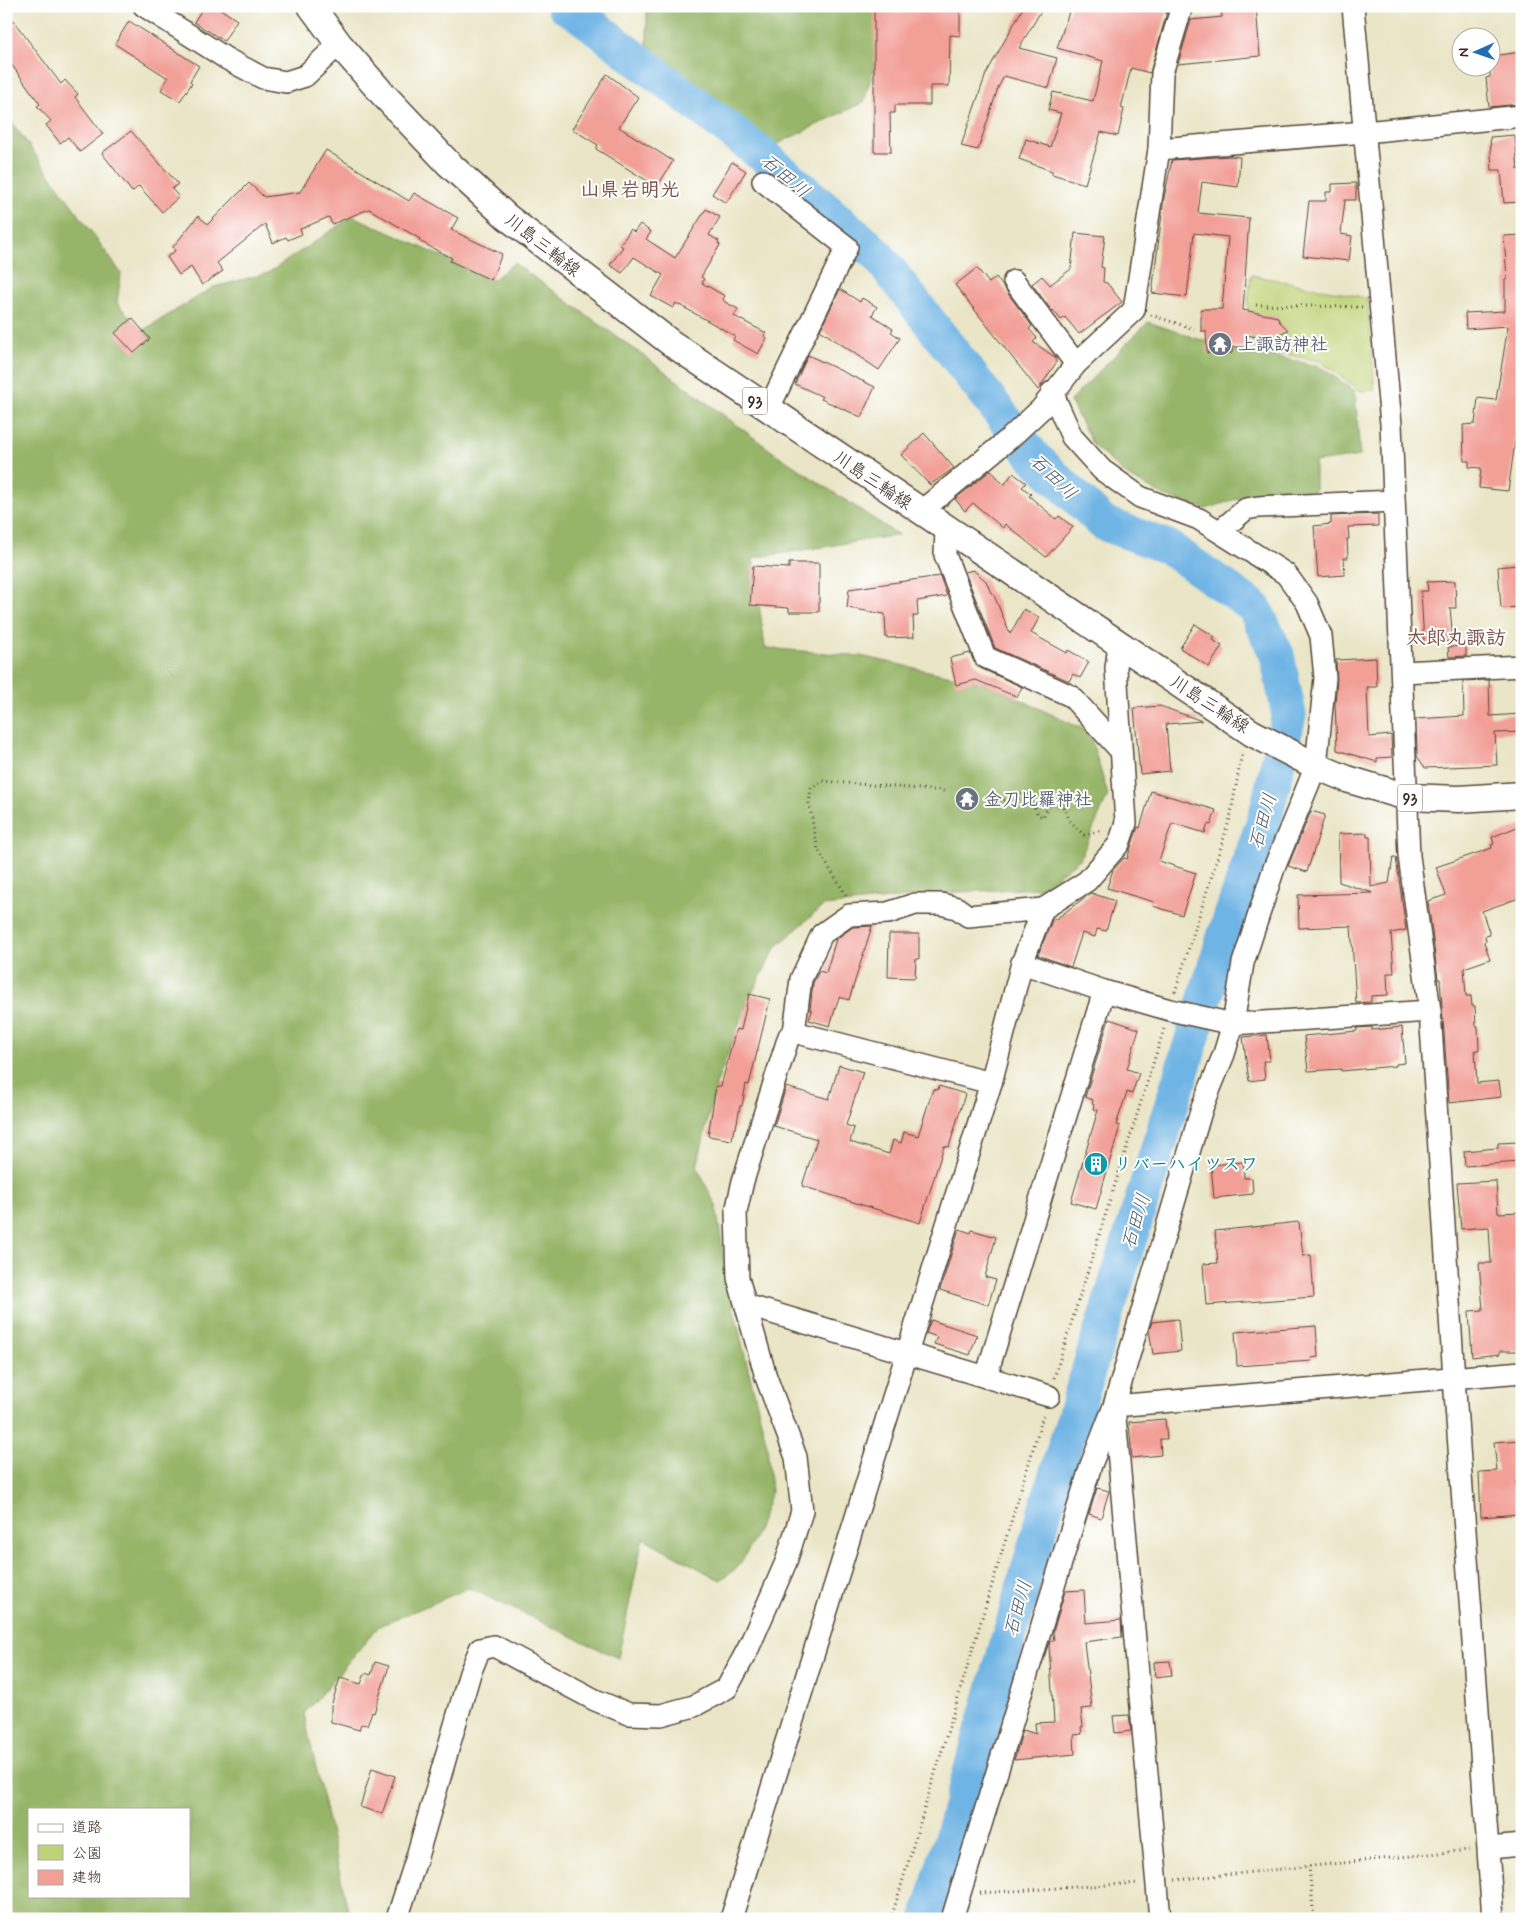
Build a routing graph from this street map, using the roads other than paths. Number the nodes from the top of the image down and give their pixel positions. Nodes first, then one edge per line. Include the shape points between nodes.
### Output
1 (144, 6) edge
2 (311, 6) edge
3 (1182, 6) edge
4 (1354, 6) edge
5 (340, 44) junction
6 (1522, 116) edge
7 (1365, 132) junction
8 (1159, 149) junction
9 (763, 181) dead end
10 (1014, 281) dead end
11 (1076, 364) junction
12 (1047, 400) junction
13 (768, 410) junction
14 (1394, 501) junction
15 (920, 512) junction
16 (946, 529) junction
17 (1220, 531) junction
18 (1119, 645) junction
19 (1522, 666) edge
20 (1402, 672) junction
21 (1120, 750) junction
22 (1310, 763) junction
23 (1522, 795) edge
24 (1407, 798) junction
25 (1043, 909) junction
26 (1022, 963) junction
27 (1104, 991) junction
28 (1430, 1011) junction
29 (1234, 1024) junction
30 (794, 1032) junction
31 (991, 1083) junction
32 (746, 1305) junction
33 (908, 1352) junction
34 (1522, 1372) edge
35 (986, 1377) junction
36 (1454, 1378) junction
37 (1049, 1396) road end
38 (1114, 1406) junction
39 (1522, 1846) edge
40 (1488, 1848) junction
41 (397, 1919) edge
42 (731, 1919) edge
43 (952, 1919) edge
44 (1160, 1919) edge
45 (1493, 1919) edge

1 - 5 street via 263,78 286,82 305,76
2 - 5 main road, 川島三輪線 / 93
3 - 8 street via 1162,73
4 - 7 street
5 - 13 main road, 川島三輪線 / 93 via 449,164 507,217 671,343
6 - 7 street
7 - 8 street
7 - 14 street via 1391,424
8 - 11 street via 1134,310
9 - 13 street via 847,247
10 - 11 street
11 - 12 street
12 - 15 street via 1010,438
12 - 17 street via 1072,437 1102,470 1140,497 1200,519
13 - 15 main road, 川島三輪線 / 93
14 - 17 street via 1258,506 1246,509
14 - 20 street
15 - 16 main road, 川島三輪線 / 93
16 - 18 main road, 川島三輪線 / 93
16 - 21 street via 945,555 985,657 1071,696
17 - 22 street via 1286,574 1307,603 1320,636 1325,678
18 - 21 street via 1116,668
18 - 22 main road, 川島三輪線 / 93 via 1249,730
19 - 20 street
20 - 24 street
21 - 25 street via 1126,823 1119,844 1087,880
22 - 24 main road, 川島三輪線 / 93
22 - 29 street via 1243,963
23 - 24 main road, 川島三輪線 / 93
24 - 28 street via 1409,856
25 - 26 street
25 - 30 street via 968,916 957,908 941,904 915,904 888,913 849,915 822,934 801,979
26 - 27 street
26 - 31 street
27 - 29 street via 1172,1011
27 - 35 street
28 - 29 street
28 - 36 street
29 - 38 street via 1202,1108
30 - 31 street
30 - 32 street via 789,1036 736,1212 738,1278
31 - 33 street
32 - 33 street
32 - 41 street via 766,1377 796,1457 802,1511 782,1570 748,1649 727,1688 694,1706 661,1716 629,1714 594,1700 494,1646 480,1649 470,1673
33 - 35 street
33 - 42 street
34 - 36 street
35 - 37 street
36 - 38 street
36 - 40 street
38 - 43 street via 1092,1465
38 - 44 street
39 - 40 street
40 - 45 street

